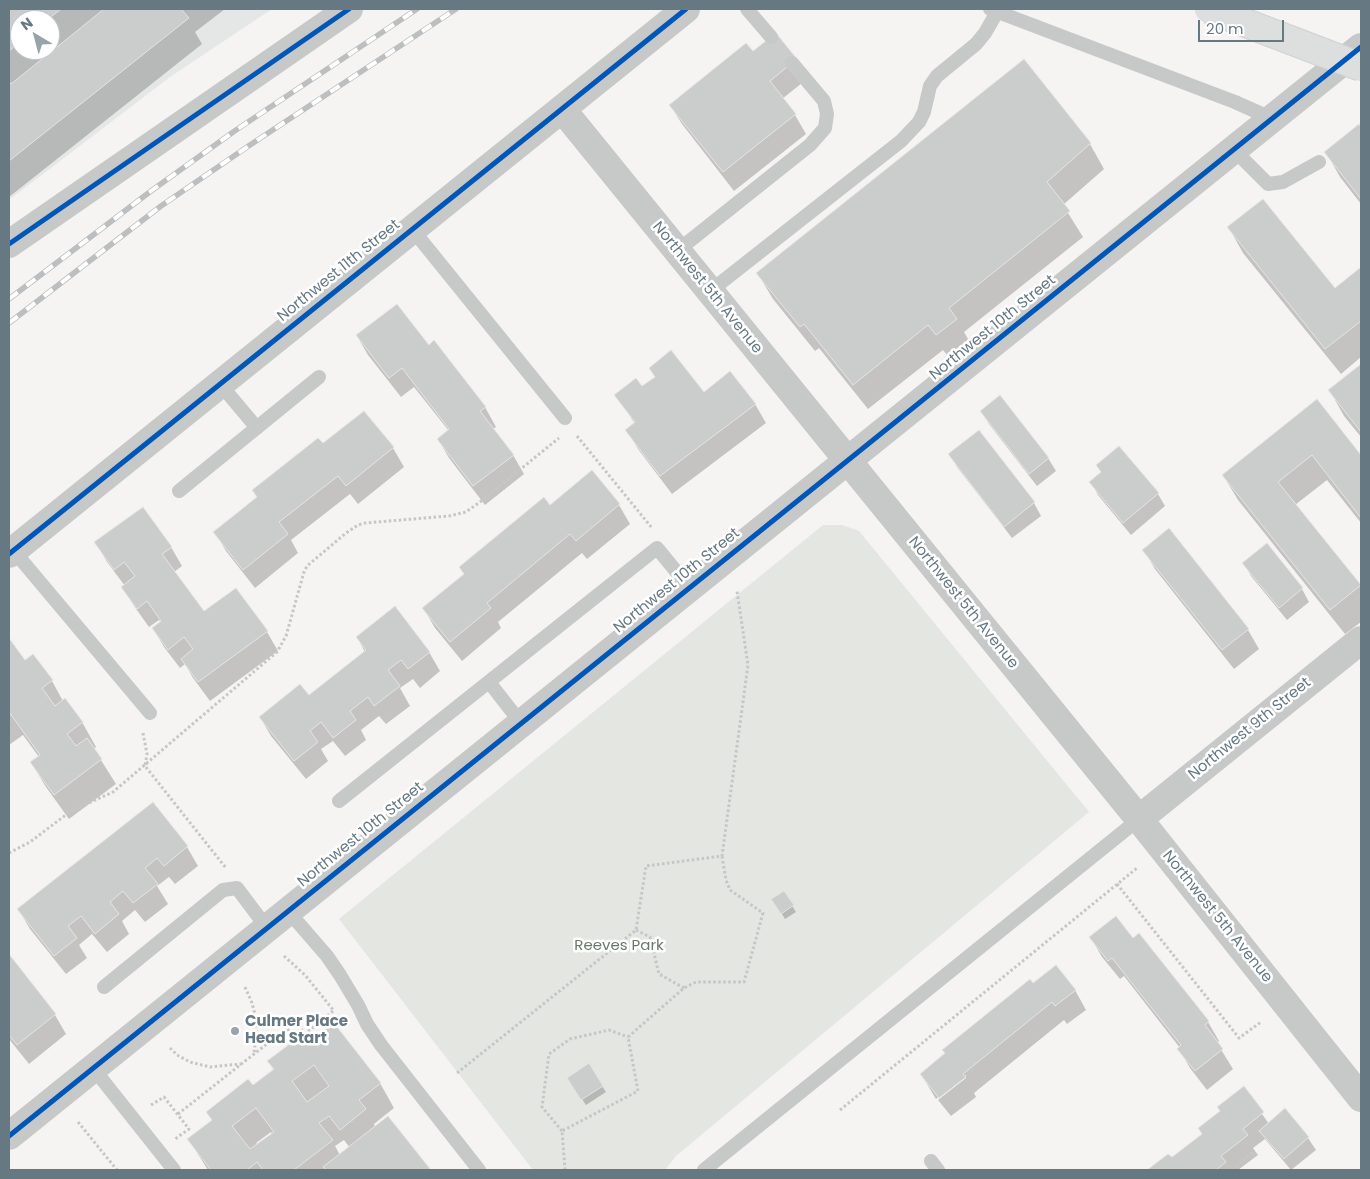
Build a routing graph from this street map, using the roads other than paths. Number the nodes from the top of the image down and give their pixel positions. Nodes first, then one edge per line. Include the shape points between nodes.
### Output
1 (350, 9) edge
2 (686, 9) edge
3 (747, 9) edge
4 (1209, 9) edge
5 (993, 10) edge
6 (771, 37) dead end
7 (1361, 47) edge
8 (792, 63) dead end
9 (1361, 67) edge
10 (562, 109) junction
11 (1273, 119) junction
12 (1234, 150) junction
13 (1318, 162) dead end
14 (412, 229) junction
15 (9, 244) edge
16 (676, 251) junction
17 (710, 292) junction
18 (319, 377) dead end
19 (220, 384) junction
20 (565, 418) dead end
21 (256, 428) junction
22 (847, 460) junction
23 (179, 491) dead end
24 (11, 552) edge
25 (689, 587) junction
26 (1361, 640) edge
27 (489, 682) junction
28 (150, 713) road end
29 (521, 723) junction
30 (340, 802) dead end
31 (1139, 819) junction
32 (288, 911) junction
33 (267, 928) junction
34 (104, 987) dead end
35 (93, 1068) junction
36 (1361, 1098) edge
37 (9, 1136) edge
38 (174, 1170) edge
39 (479, 1170) edge
40 (704, 1170) edge

1 - 15 street
2 - 10 street, Northwest 11th Street
3 - 6 lane
4 - 9 highway, bridge
5 - 11 lane
5 - 17 lane via 985,33 976,44 937,76 930,86 919,122 901,141
7 - 11 street, Northwest 10th Street
8 - 16 lane via 824,102 827,114 825,128 810,145
10 - 14 street, Northwest 11th Street
10 - 16 street, Northwest 5th Avenue
11 - 12 street, Northwest 10th Street
12 - 13 lane via 1268,184 1283,182
12 - 22 street, Northwest 10th Street
14 - 19 street, Northwest 11th Street
14 - 20 lane
16 - 17 street, Northwest 5th Avenue
17 - 22 street, Northwest 5th Avenue
18 - 21 lane
19 - 21 lane
19 - 24 street, Northwest 11th Street
21 - 23 lane
22 - 25 street, Northwest 10th Street
22 - 31 street, Northwest 5th Avenue
24 - 28 lane
25 - 27 lane via 656,548
25 - 29 street, Northwest 10th Street
26 - 31 street, Northwest 9th Street
27 - 29 lane
27 - 30 lane
29 - 32 street, Northwest 10th Street
31 - 36 street, Northwest 5th Avenue
31 - 40 lane
32 - 33 street, Northwest 10th Street
32 - 39 lane via 351,991 381,1046
33 - 34 lane via 237,888 224,890
33 - 35 street, Northwest 10th Street
35 - 37 street, Northwest 10th Street
35 - 38 lane

